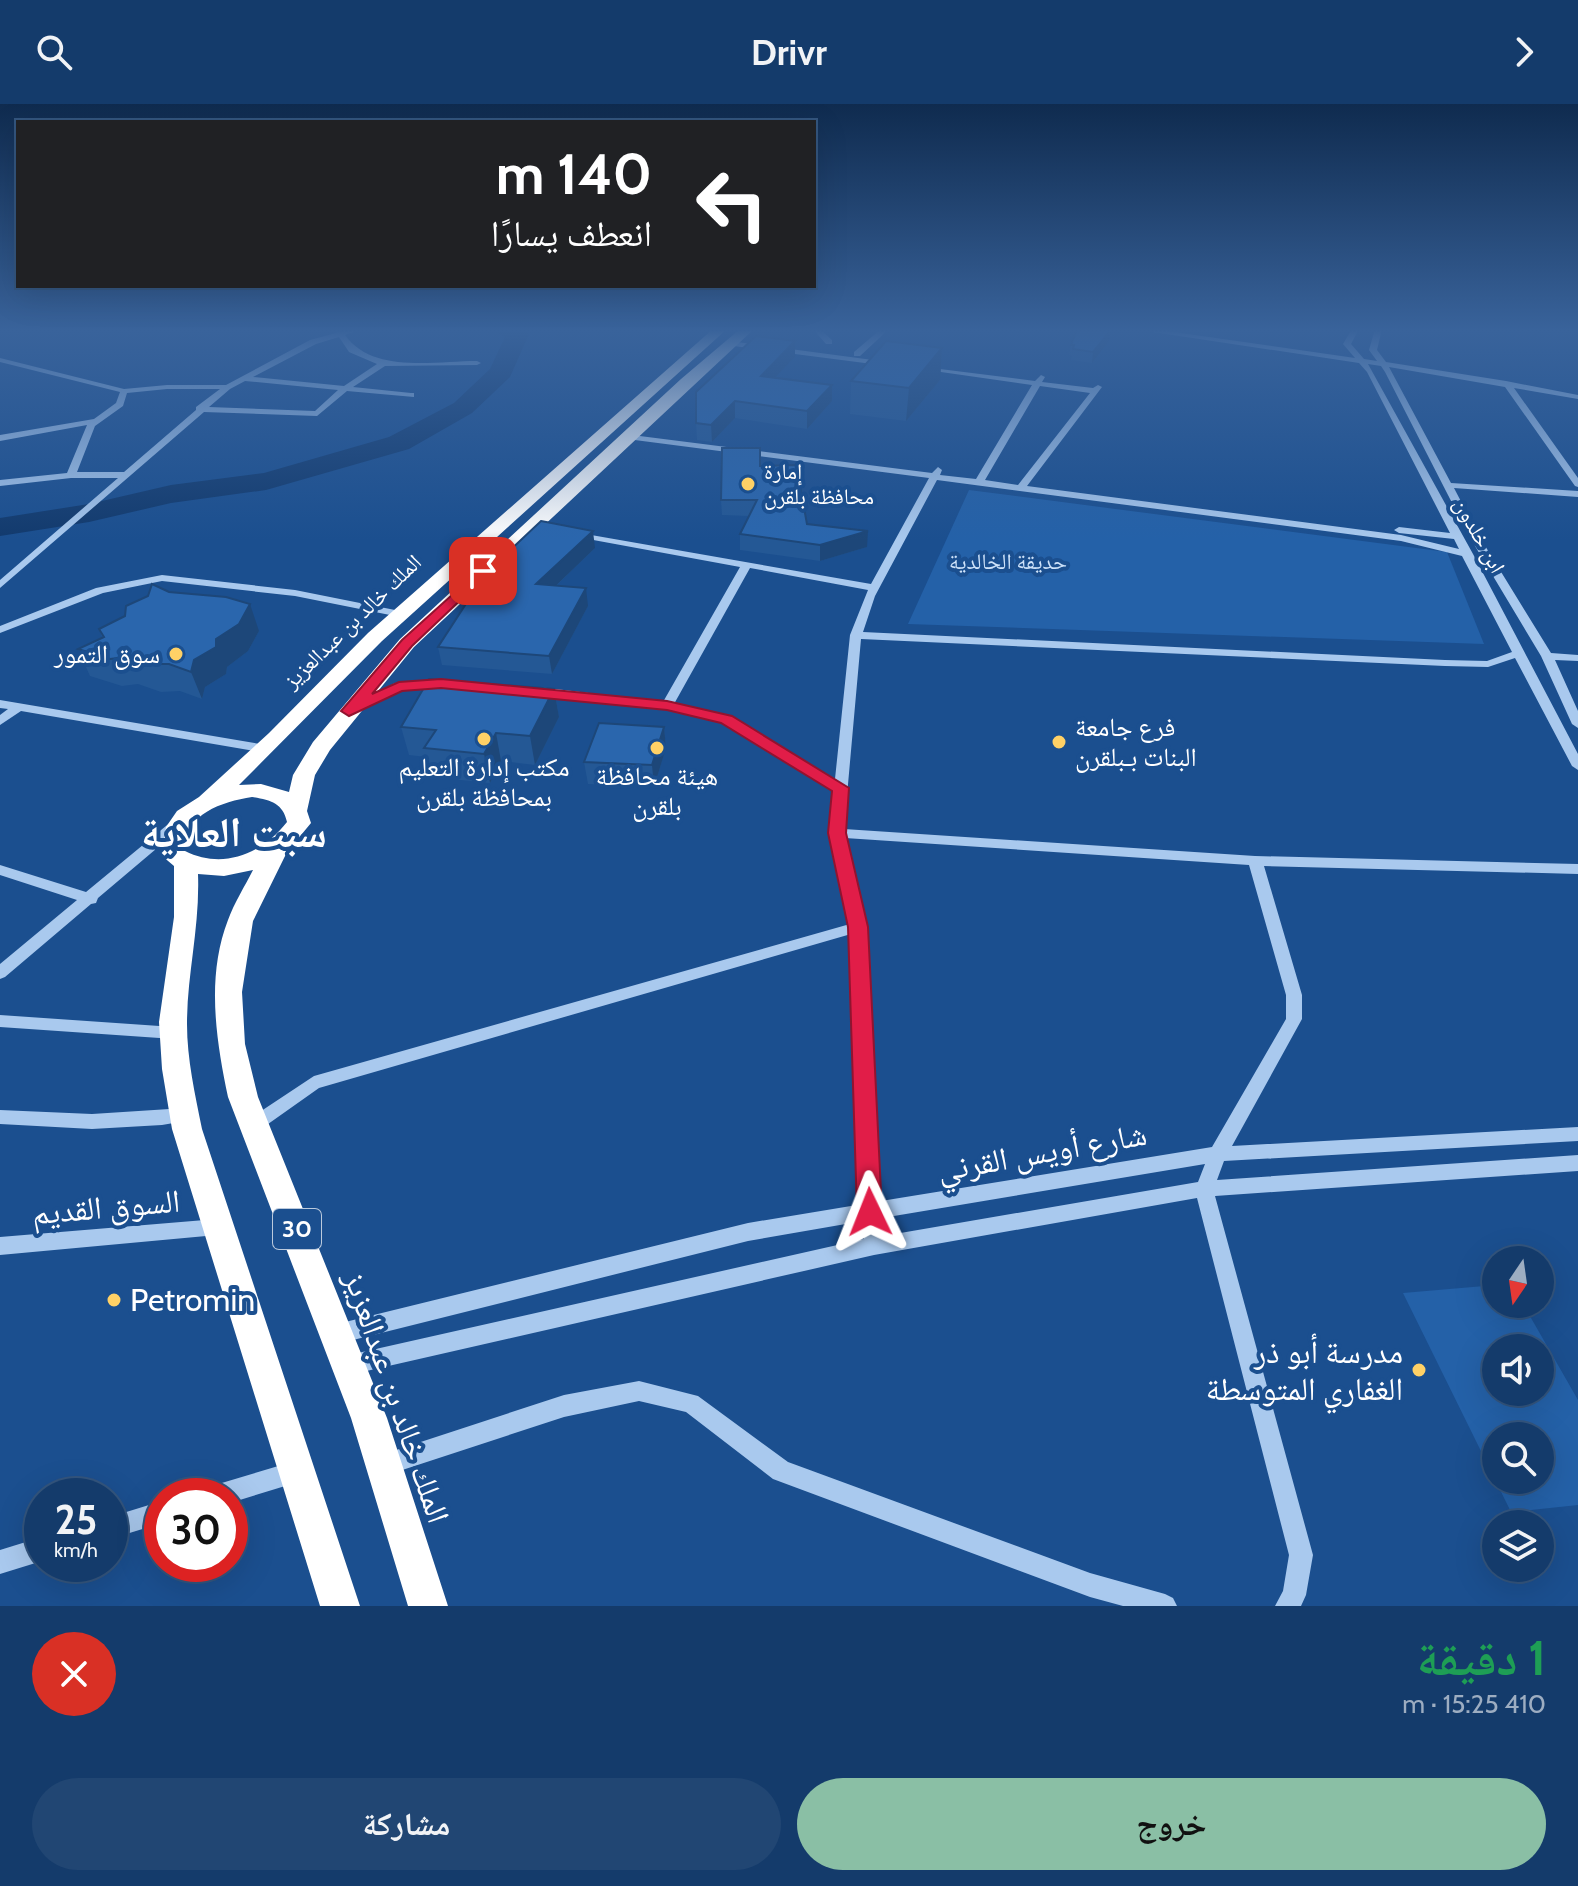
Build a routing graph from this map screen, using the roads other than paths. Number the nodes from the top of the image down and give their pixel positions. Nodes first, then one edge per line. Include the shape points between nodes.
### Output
1 (122, 399) edge
2 (212, 399) edge
3 (333, 399) edge
4 (645, 399) edge
5 (661, 399) edge
6 (1028, 399) edge
7 (1089, 399) edge
8 (1383, 399) edge
9 (1402, 399) edge
10 (1518, 399) edge
11 (199, 409) junction
12 (97, 421) junction
13 (631, 433) junction
14 (0, 438) edge
15 (936, 474) junction
16 (71, 475) junction
17 (127, 475) junction
18 (1576, 478) edge
19 (980, 480) junction
20 (0, 483) edge
21 (1447, 485) junction
22 (1022, 486) junction
23 (1578, 494) edge
24 (558, 531) edge
25 (1458, 537) junction
26 (1468, 554) junction
27 (746, 566) junction
28 (0, 585) edge
29 (874, 588) junction
30 (400, 614) junction
31 (0, 630) edge
32 (856, 635) junction
33 (1519, 653) junction
34 (1547, 656) junction
35 (1578, 658) edge
36 (455, 684) edge
37 (527, 690) edge
38 (0, 704) edge
39 (667, 706) junction
40 (19, 707) junction
41 (349, 711) junction
42 (1576, 719) edge
43 (0, 721) edge
44 (266, 749) junction
45 (1578, 766) edge
46 (841, 788) junction
47 (198, 807) junction
48 (297, 809) junction
49 (837, 833) junction
50 (275, 851) junction
51 (1255, 861) junction
52 (186, 864) junction
53 (1578, 869) edge
54 (0, 870) edge
55 (91, 899) junction
56 (858, 927) junction
57 (0, 973) edge
58 (0, 1021) edge
59 (174, 1033) junction
60 (185, 1115) junction
61 (0, 1117) edge
62 (255, 1124) junction
63 (1578, 1134) edge
64 (1218, 1154) junction
65 (1578, 1163) edge
66 (1204, 1189) junction
67 (870, 1212) junction
68 (217, 1227) junction
69 (0, 1246) edge
70 (874, 1246) junction
71 (337, 1334) junction
72 (349, 1365) junction
73 (384, 1465) junction
74 (299, 1470) junction
75 (248, 1486) edge
76 (24, 1555) edge
77 (0, 1562) edge
78 (340, 1606) edge
79 (428, 1606) edge
80 (1165, 1606) edge
81 (1287, 1606) edge

1 - 12 street
2 - 11 street
3 - 11 street via 317,414
4 - 30 highway, الملك خالد بن عبدالعزيز
5 - 13 highway, الملك خالد بن عبدالعزيز
6 - 19 street
7 - 22 street
8 - 25 street, ابن خلدون
9 - 21 street, ابن خلدون
10 - 18 street
11 - 17 street
12 - 14 street
12 - 16 street via 80,446
13 - 15 street
13 - 41 highway, الملك خالد بن عبدالعزيز via 536,529 407,643
15 - 19 street
15 - 29 street
16 - 17 street
16 - 20 street
17 - 28 street
19 - 22 street
21 - 23 street
21 - 34 street, ابن خلدون
22 - 25 street
22 - 26 street via 1401,538
24 - 27 street
25 - 26 street, ابن خلدون
26 - 33 street, ابن خلدون
27 - 29 street
27 - 39 street
29 - 32 street
30 - 31 street via 295,593 162,578 100,590
30 - 44 highway, الملك خالد بن عبدالعزيز
32 - 33 street via 1445,663 1488,664
32 - 46 street
33 - 45 street, ابن خلدون
34 - 35 street
34 - 42 street, ابن خلدون
36 - 41 street via 399,686
37 - 39 street
38 - 40 street
39 - 46 street via 726,720
40 - 43 street
40 - 44 street
41 - 48 highway, الملك خالد بن عبدالعزيز via 304,775
44 - 47 highway, الملك خالد بن عبدالعزيز
46 - 49 street
47 - 48 highway via 229,793 252,790 273,793
47 - 52 highway, الملك خالد بن عبدالعزيز via 176,826 170,841 173,855
47 - 55 street
48 - 50 highway, الملك خالد بن عبدالعزيز via 299,823
49 - 51 street
49 - 56 street
50 - 52 highway via 228,868
50 - 62 highway, الملك خالد بن عبدالعزيز / 30 via 240,921 228,992 231,1044
51 - 53 street
51 - 64 street via 1294,995 1294,1019
52 - 59 highway via 187,917
54 - 55 street
55 - 57 street
56 - 62 street via 314,1083
56 - 67 street
58 - 59 street
59 - 60 highway
60 - 61 street via 134,1121
60 - 68 highway
62 - 71 highway, الملك خالد بن عبدالعزيز / 30
63 - 64 street, شارع أويس القرني
64 - 66 street
64 - 67 street, شارع أويس القرني
65 - 66 street
66 - 70 street
66 - 81 street via 1301,1555
67 - 70 street
67 - 71 street, شارع أويس القرني via 748,1232
68 - 69 street, السوق القديم
68 - 74 highway
70 - 72 street
71 - 72 highway, الملك خالد بن عبدالعزيز / 30
72 - 73 highway, الملك خالد بن عبدالعزيز / 30
73 - 79 highway, الملك خالد بن عبدالعزيز / 30
73 - 80 street via 564,1406 639,1391 691,1403 781,1471 1090,1585
74 - 75 street
74 - 78 highway
76 - 77 street

